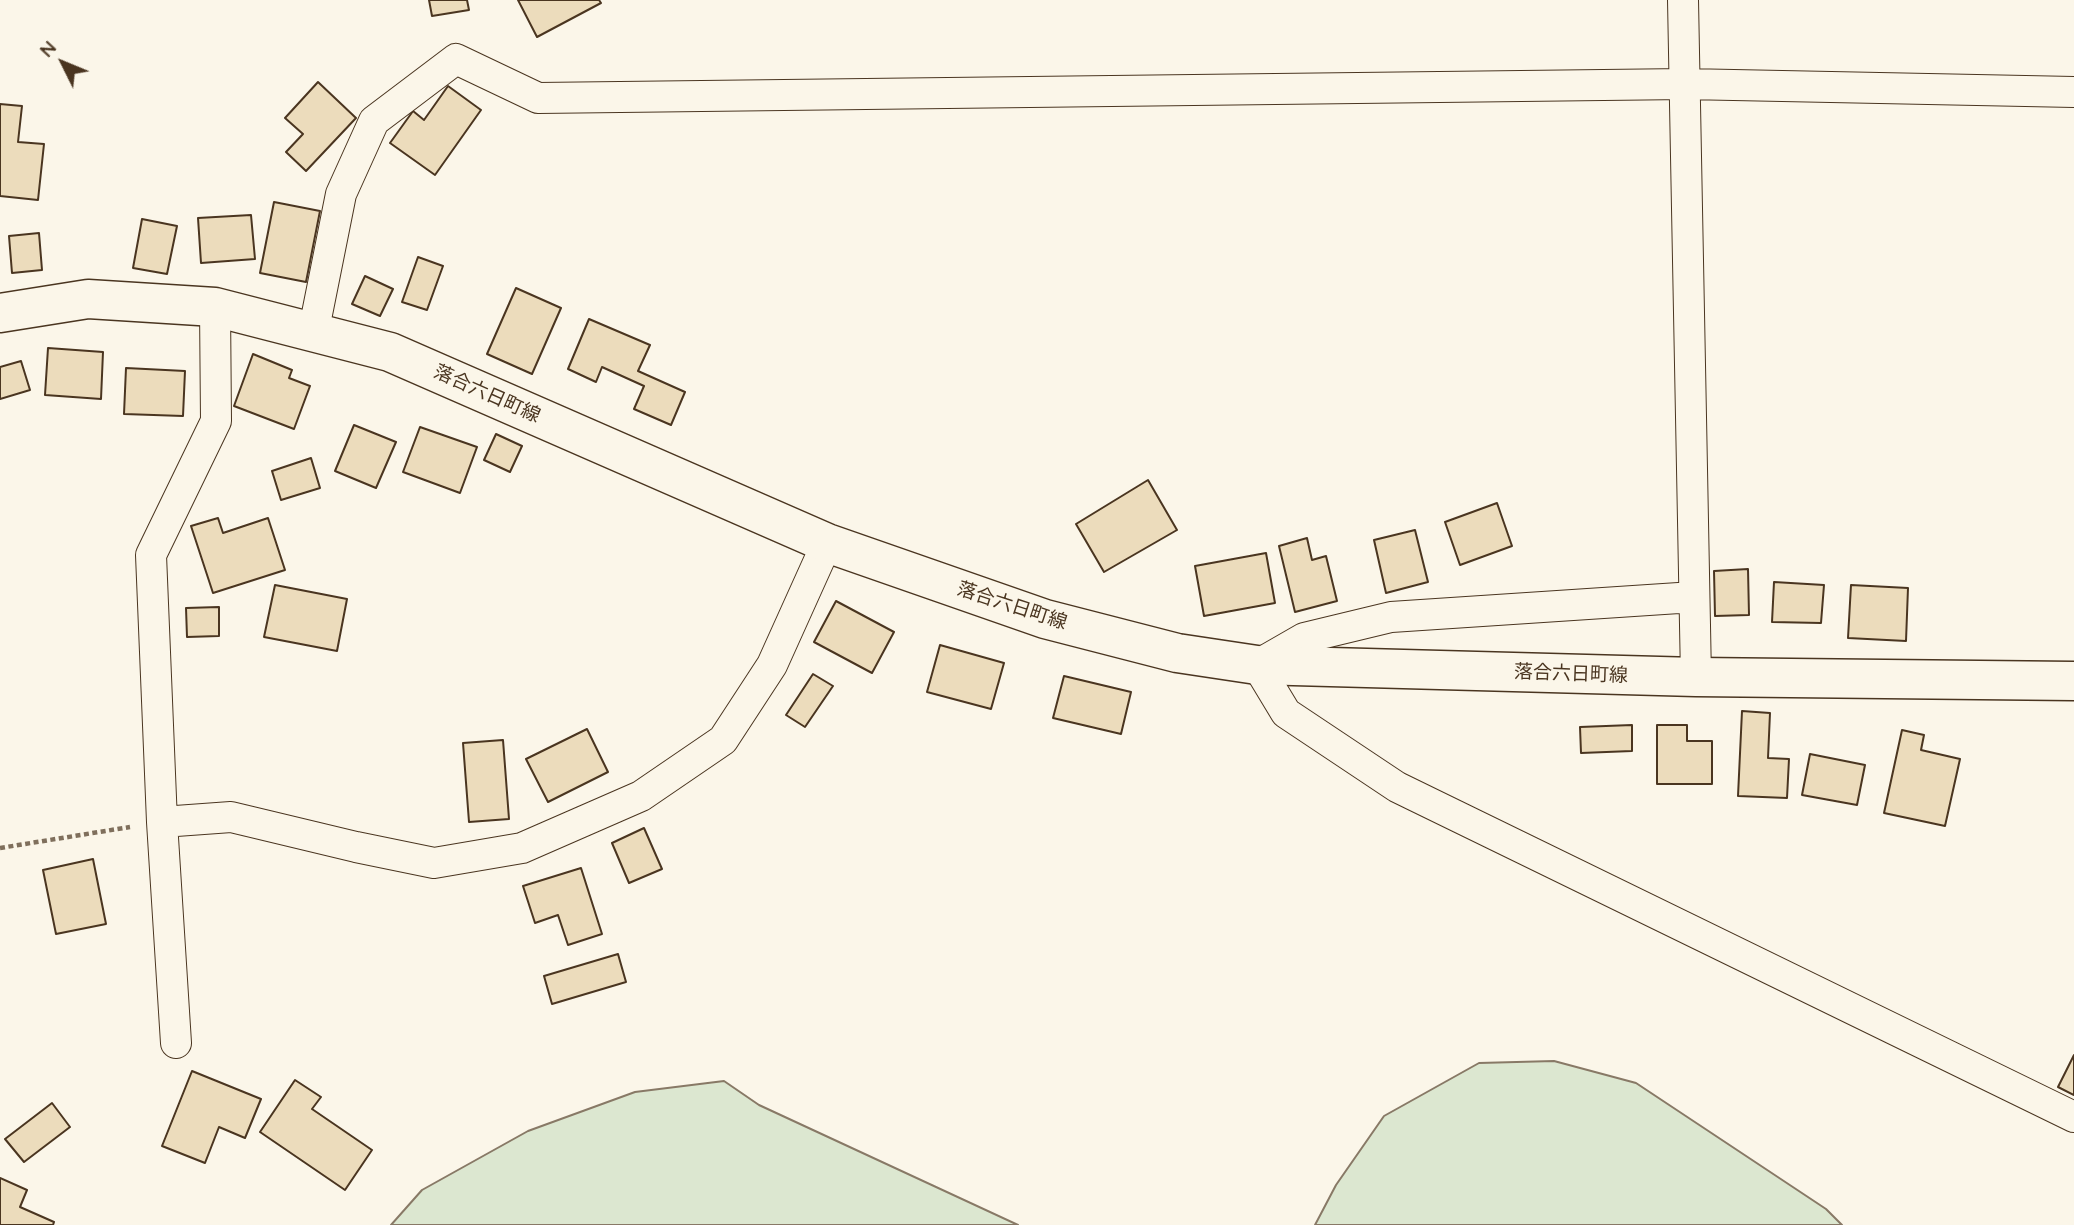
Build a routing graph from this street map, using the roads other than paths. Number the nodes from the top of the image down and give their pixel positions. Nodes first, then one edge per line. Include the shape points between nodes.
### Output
1 (1683, 0) edge
2 (1685, 84) junction
3 (2074, 92) edge
4 (215, 307) junction
5 (0, 313) edge
6 (313, 334) junction
7 (827, 543) junction
8 (1694, 597) junction
9 (1257, 666) junction
10 (1696, 677) junction
11 (2074, 681) edge
12 (162, 822) junction
13 (176, 1044) dead end
14 (2074, 1117) edge

1 - 2 street
2 - 3 street
2 - 6 street via 538,98 456,59 374,121 341,194
2 - 8 street
4 - 5 main road, 落合六日町線 via 88,299
4 - 6 main road, 落合六日町線
4 - 12 street via 216,421 151,555
6 - 7 main road, 落合六日町線 via 390,352
7 - 9 main road, 落合六日町線 via 1045,619 1177,653
7 - 12 street via 772,665 723,740 641,796 522,848 434,863 231,817
8 - 9 street via 1391,617 1304,638
8 - 10 street
9 - 10 main road, 落合六日町線
9 - 14 street via 1286,713 1397,787
10 - 11 main road, 落合六日町線
12 - 13 street

